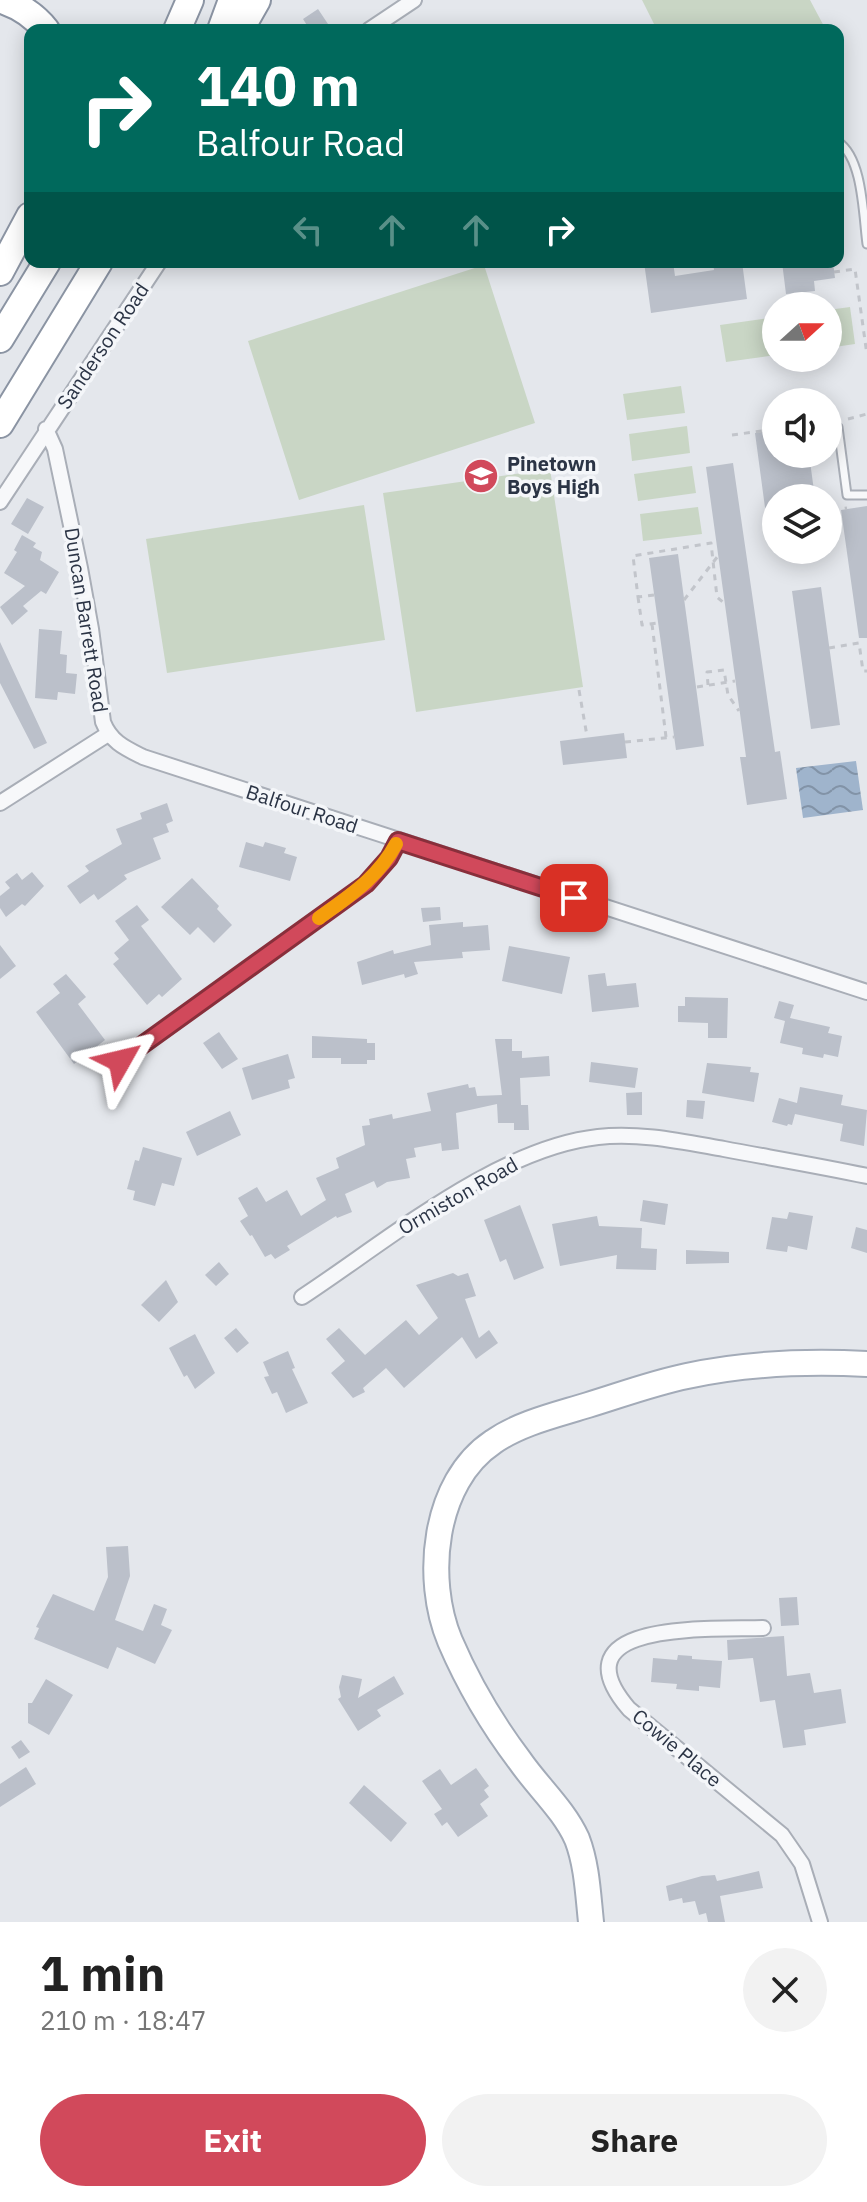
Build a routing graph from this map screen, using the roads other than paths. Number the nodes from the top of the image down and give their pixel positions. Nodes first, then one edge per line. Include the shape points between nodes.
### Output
1 (190, 0) edge
2 (232, 0) edge
3 (257, 0) edge
4 (414, 0) edge
5 (3, 2) edge
6 (41, 24) edge
7 (180, 24) edge
8 (223, 24) edge
9 (243, 24) edge
10 (378, 24) edge
11 (844, 147) edge
12 (864, 205) edge
13 (24, 227) edge
14 (867, 244) edge
15 (43, 268) edge
16 (95, 268) edge
17 (155, 268) edge
18 (0, 272) edge
19 (0, 339) edge
20 (0, 424) edge
21 (46, 429) junction
22 (842, 457) edge
23 (867, 495) edge
24 (0, 502) edge
25 (108, 734) junction
26 (0, 803) edge
27 (398, 841) junction
28 (867, 992) edge
29 (120, 1061) dead end
30 (867, 1176) edge
31 (302, 1297) dead end
32 (867, 1364) edge
33 (763, 1628) dead end
34 (591, 1922) edge
35 (820, 1922) edge

1 - 7 highway
2 - 8 highway
3 - 9 highway
4 - 10 street
5 - 6 highway
11 - 12 lane via 856,165
12 - 14 lane
13 - 18 highway
15 - 19 highway
16 - 20 highway
17 - 21 street, Sanderson Road
21 - 24 street, Sanderson Road
21 - 25 street, Duncan Barrett Road via 74,538
22 - 23 lane via 847,495
25 - 26 street, Duncan Barrett Road
25 - 27 street, Balfour Road via 143,757
27 - 28 street, Balfour Road
27 - 29 street via 366,884
30 - 31 street, Ormiston Road via 680,1141 619,1136 569,1142 509,1164
32 - 34 main road via 759,1364 685,1376 521,1428 492,1442 458,1480 441,1522 436,1583 449,1638 474,1691 576,1836
33 - 35 street, Cowie Place via 637,1638 616,1648 611,1683 629,1709 782,1835 802,1864

